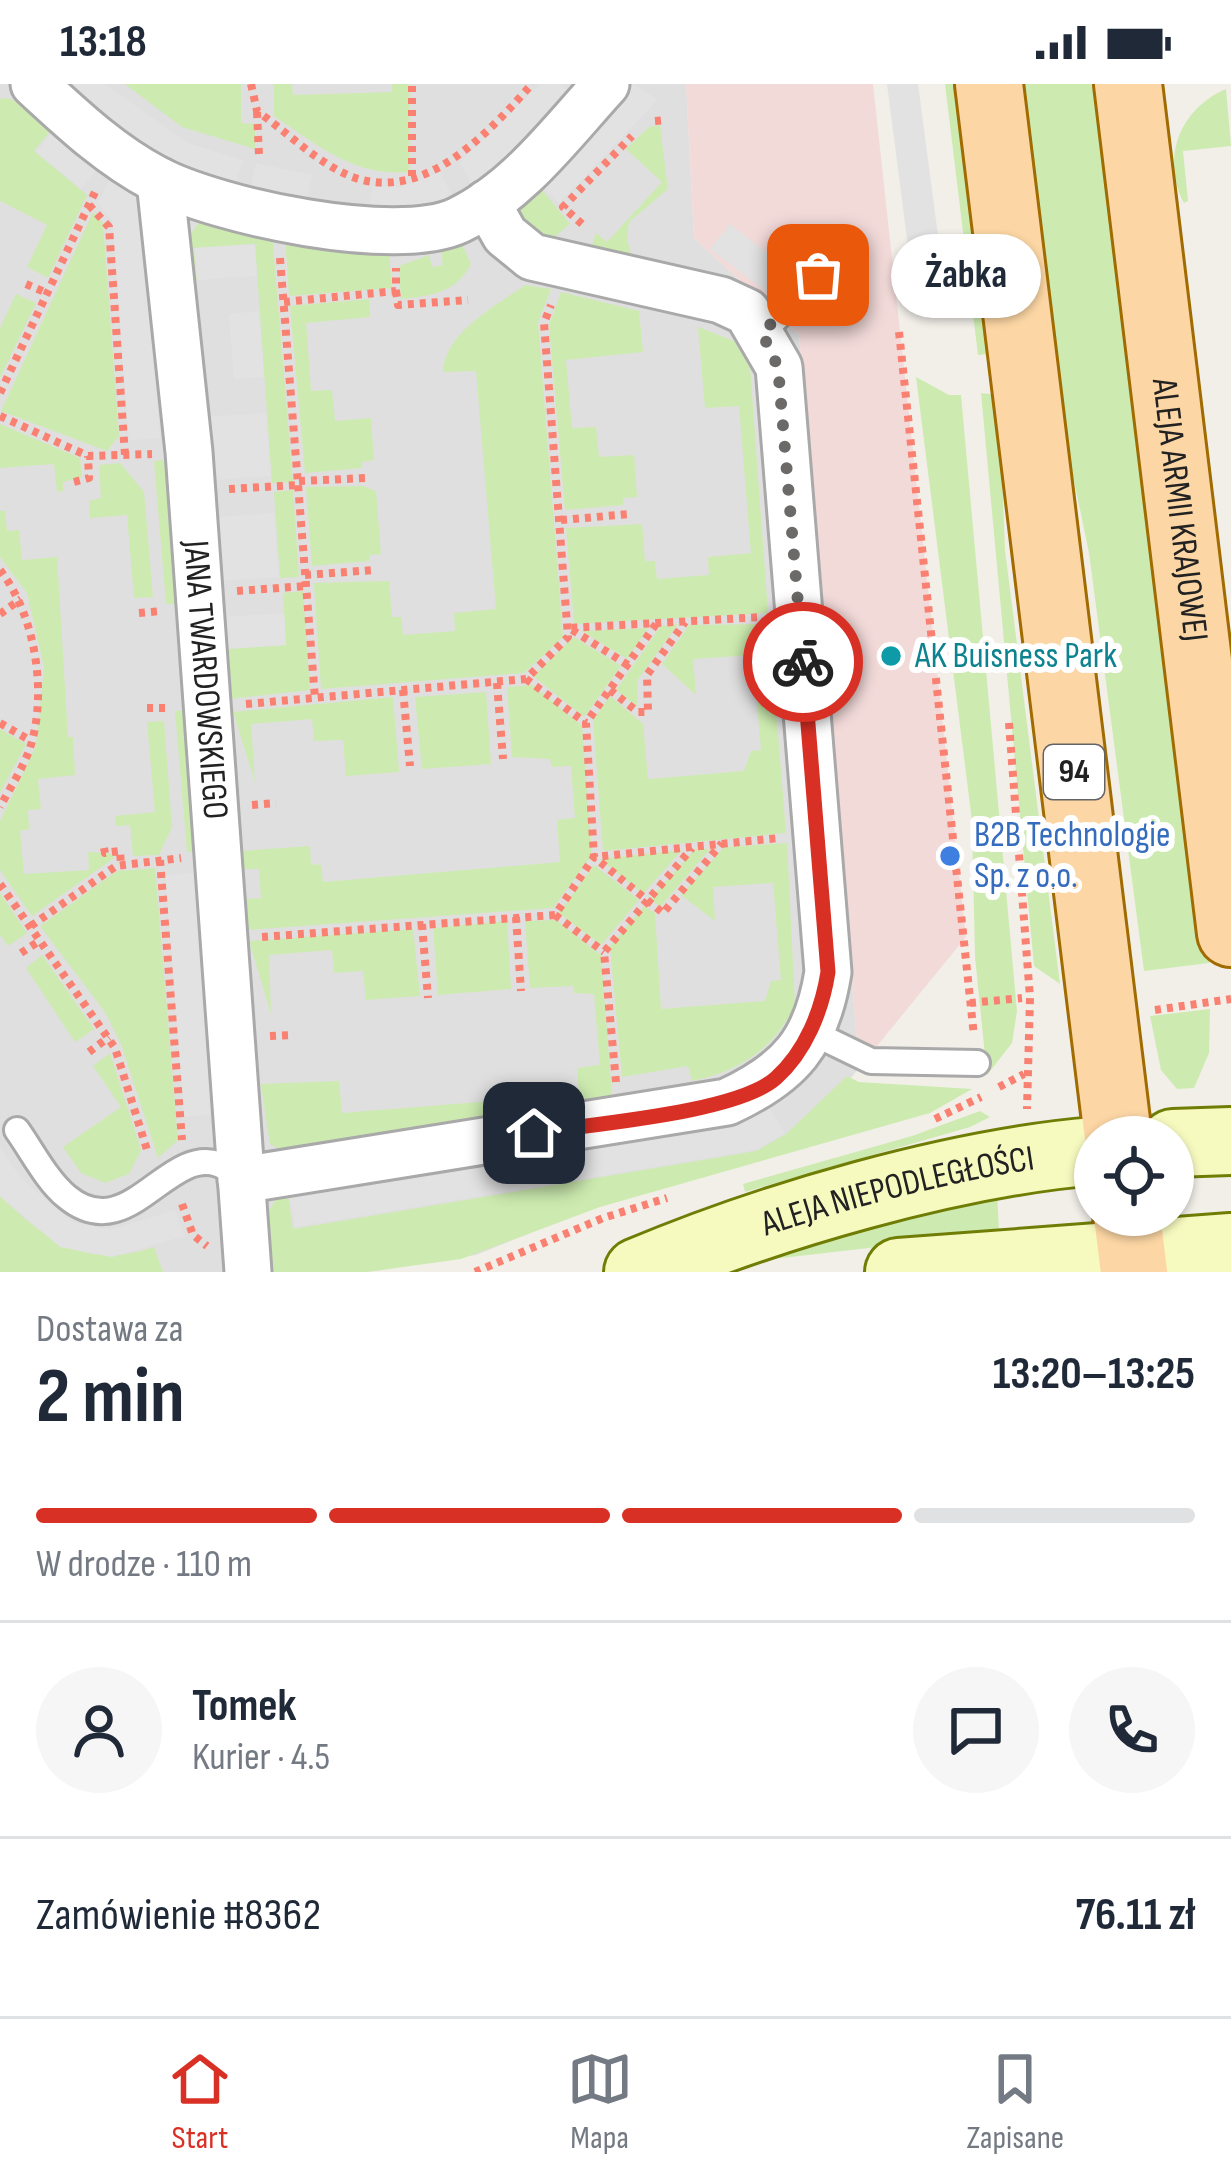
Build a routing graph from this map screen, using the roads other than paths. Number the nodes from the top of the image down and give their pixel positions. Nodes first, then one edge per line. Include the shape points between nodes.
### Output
1 (34, 84) edge
2 (606, 84) edge
3 (989, 84) edge
4 (1128, 84) edge
5 (160, 181) junction
6 (487, 203) junction
7 (818, 275) dead end
8 (762, 333) junction
9 (1227, 852) edge
10 (1231, 933) edge
11 (809, 1031) junction
12 (977, 1064) road end
13 (1115, 1116) edge
14 (17, 1130) dead end
15 (1231, 1141) edge
16 (1194, 1142) edge
17 (1074, 1153) edge
18 (241, 1180) junction
19 (1231, 1247) edge
20 (1131, 1248) edge
21 (234, 1261) edge
22 (638, 1272) edge
23 (899, 1272) edge

1 - 5 street
2 - 6 street
3 - 13 main road, 94
4 - 9 main road, ALEJA ARMII KRAJOWEJ
5 - 6 street via 386,234 426,230
5 - 18 street, JANA TWARDOWSKIEGO via 189,452
6 - 8 street via 505,235 532,257 721,300 746,312
7 - 8 lane
8 - 11 street via 778,367 828,972
9 - 10 main road, ALEJA ARMII KRAJOWEJ
11 - 12 lane via 871,1061
11 - 18 street via 774,1081 727,1102 624,1094
14 - 18 lane via 66,1196 93,1212 120,1209 157,1175 195,1164 218,1164
15 - 16 street
17 - 22 street, ALEJA NIEPODLEGŁOŚCI via 956,1172
18 - 21 street, JANA TWARDOWSKIEGO
19 - 20 street
20 - 23 street

